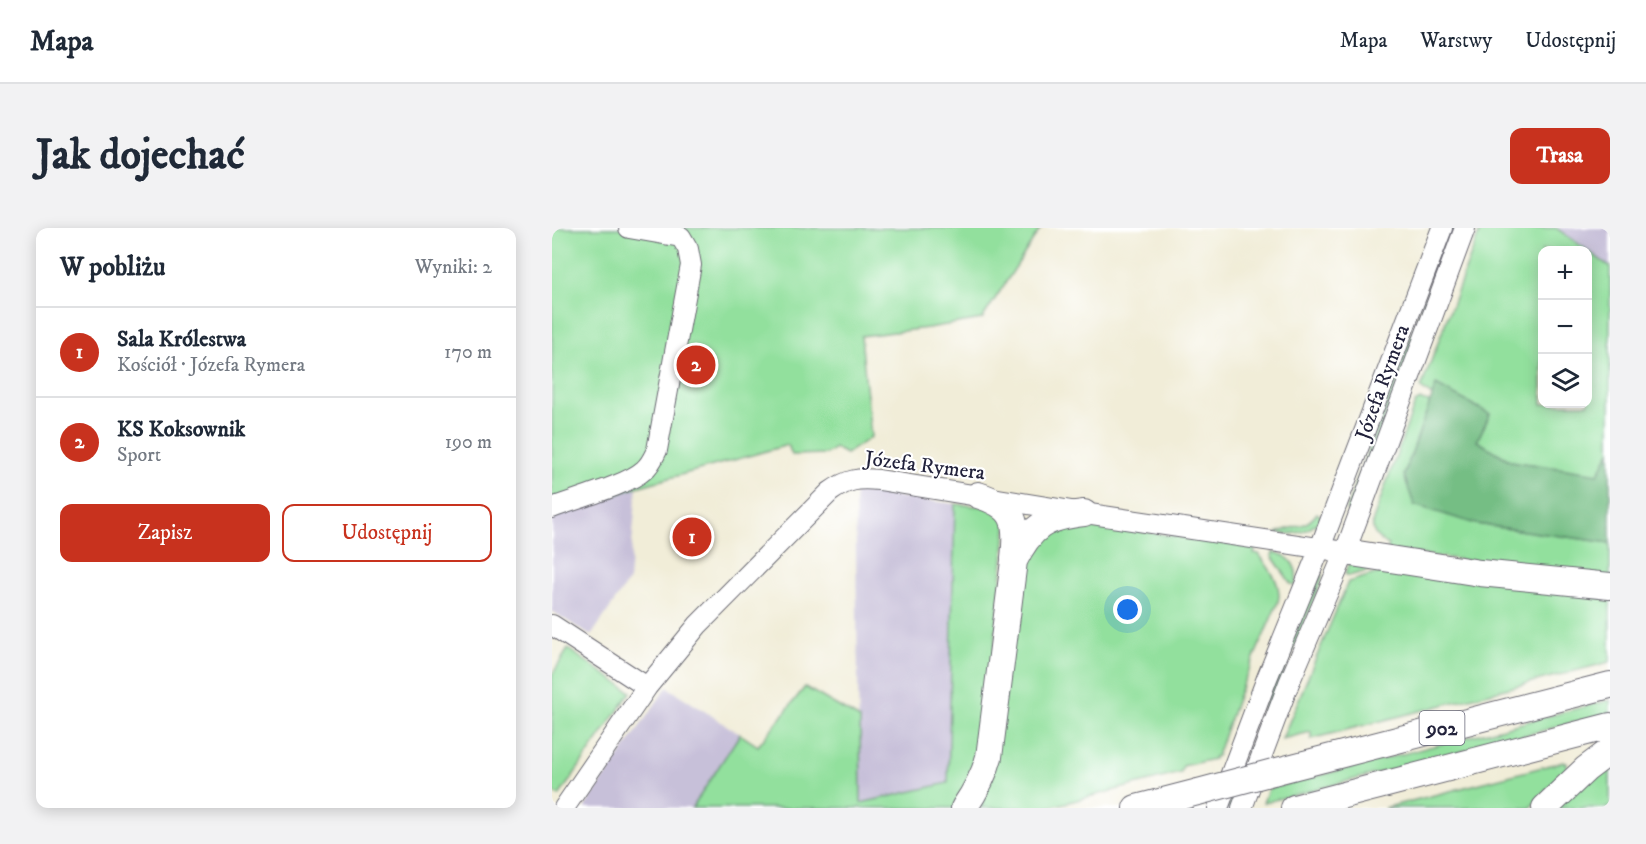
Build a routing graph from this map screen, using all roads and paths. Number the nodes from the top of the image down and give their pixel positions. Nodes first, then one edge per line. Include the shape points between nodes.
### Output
1 (629, 228) edge
2 (1442, 228) edge
3 (1465, 228) edge
4 (978, 495) junction
5 (552, 508) edge
6 (1083, 513) junction
7 (1332, 550) junction
8 (1014, 561) junction
9 (1610, 586) edge
10 (552, 625) edge
11 (1610, 684) edge
12 (647, 687) junction
13 (1610, 726) edge
14 (1610, 751) edge
15 (564, 808) edge
16 (964, 808) edge
17 (1136, 808) edge
18 (1218, 808) edge
19 (1242, 808) edge
20 (1294, 808) edge
21 (1545, 808) edge

1 - 5 street via 681,237 691,264 657,450 643,472 628,481
2 - 7 street, Józefa Rymera
3 - 7 street, Józefa Rymera
4 - 6 street, Józefa Rymera
4 - 8 main road via 1003,505 1010,514 1015,525
4 - 12 street, Józefa Rymera via 861,478 840,484 698,625
6 - 7 street, Józefa Rymera
6 - 8 main road via 1045,522 1030,534
7 - 9 main road via 1480,573
7 - 18 street, Józefa Rymera via 1267,678
7 - 19 street, Józefa Rymera via 1289,683
8 - 16 main road via 989,757
10 - 12 street
11 - 17 main road, 902, bridge
12 - 15 street, Józefa Rymera
13 - 20 main road, 902
14 - 21 main road

